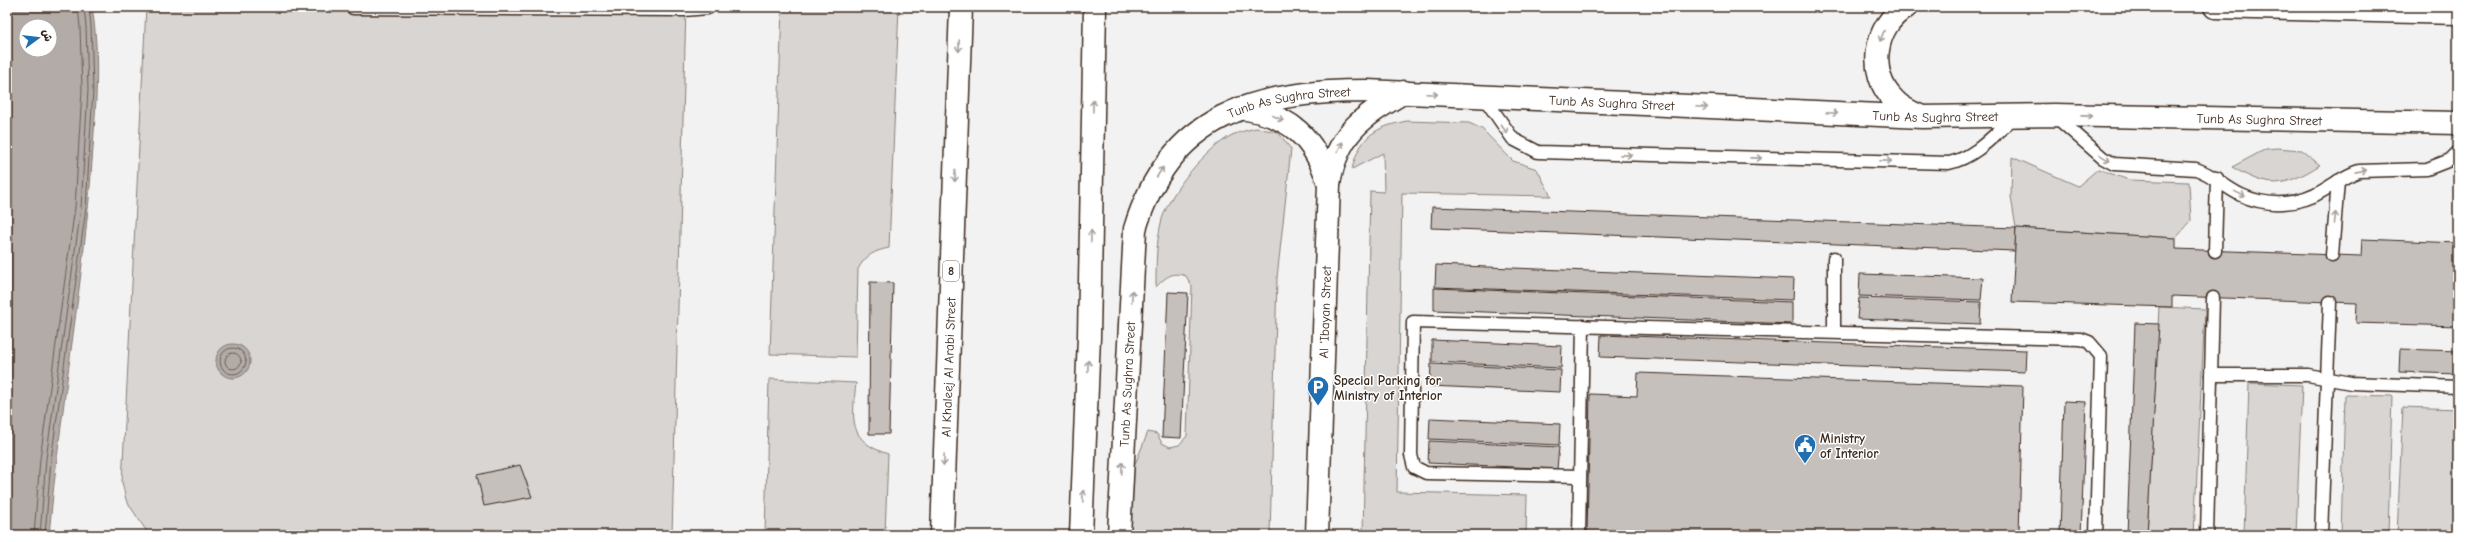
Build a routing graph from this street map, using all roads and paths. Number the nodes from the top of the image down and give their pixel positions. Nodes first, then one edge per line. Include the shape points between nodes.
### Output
1 (961, 7) edge
2 (1096, 7) edge
3 (1906, 7) edge
4 (2215, 7) edge
5 (353, 8) edge
6 (708, 8) dead end
7 (2409, 9) edge
8 (2458, 13) edge
9 (1404, 92) junction
10 (1483, 96) junction
11 (1241, 108) junction
12 (2054, 115) junction
13 (2015, 116) junction
14 (1922, 117) junction
15 (2458, 123) edge
16 (2458, 152) edge
17 (2217, 178) junction
18 (2338, 181) junction
19 (1329, 184) junction
20 (2215, 251) dead end
21 (2332, 255) dead end
22 (1834, 258) dead end
23 (2213, 298) dead end
24 (2330, 302) dead end
25 (1583, 326) junction
26 (1834, 332) junction
27 (2211, 375) junction
28 (2327, 378) junction
29 (2458, 387) edge
30 (1580, 476) junction
31 (942, 535) edge
32 (1081, 535) edge
33 (1119, 535) edge
34 (1317, 535) edge
35 (1579, 535) edge
36 (2096, 535) edge
37 (2207, 535) edge
38 (2321, 535) edge

1 -> 31 main road, Al Khaleej Al Arabi Street / 8
32 -> 2 main road via 1089,338
3 -> 14 main road via 1889,22 1881,36 1877,53 1878,70 1883,86 1893,100 1906,110
4 - 7 main road
5 - 6 lane
7 - 8 main road
9 -> 10 main road, Tunb As Sughra Street
9 - 11 main road, Tunb As Sughra Street via 1316,92
19 -> 9 main road, Al 'Ibayan Street via 1335,156 1346,135 1372,111
10 -> 13 lane via 1513,139 1538,152 1949,163 1978,150
10 -> 14 main road, Tunb As Sughra Street
11 -> 19 main road, Al 'Ibayan Street via 1281,118 1298,131 1312,146
33 -> 11 main road, Tunb As Sughra Street via 1135,229 1150,190 1173,155 1204,127
12 - 13 main road, Tunb As Sughra Street
12 -> 15 main road, Tunb As Sughra Street
12 -> 17 lane via 2103,158 2114,164 2196,169
13 - 14 main road, Tunb As Sughra Street
18 -> 16 lane via 2359,171 2428,169 2450,160
17 -> 18 lane via 2240,194 2270,203 2307,199
17 - 20 lane
21 -> 18 lane
19 - 34 main road, Al 'Ibayan Street
22 - 26 lane
23 - 27 lane
24 - 28 lane
25 - 26 lane
25 - 30 lane
25 - 30 lane via 1413,322 1411,455 1414,467 1426,473
26 - 36 lane via 2081,339 2090,342 2101,356 2102,365
27 - 28 lane via 2298,374
27 - 37 lane
28 - 29 lane via 2351,383
28 - 38 lane
30 - 35 lane

